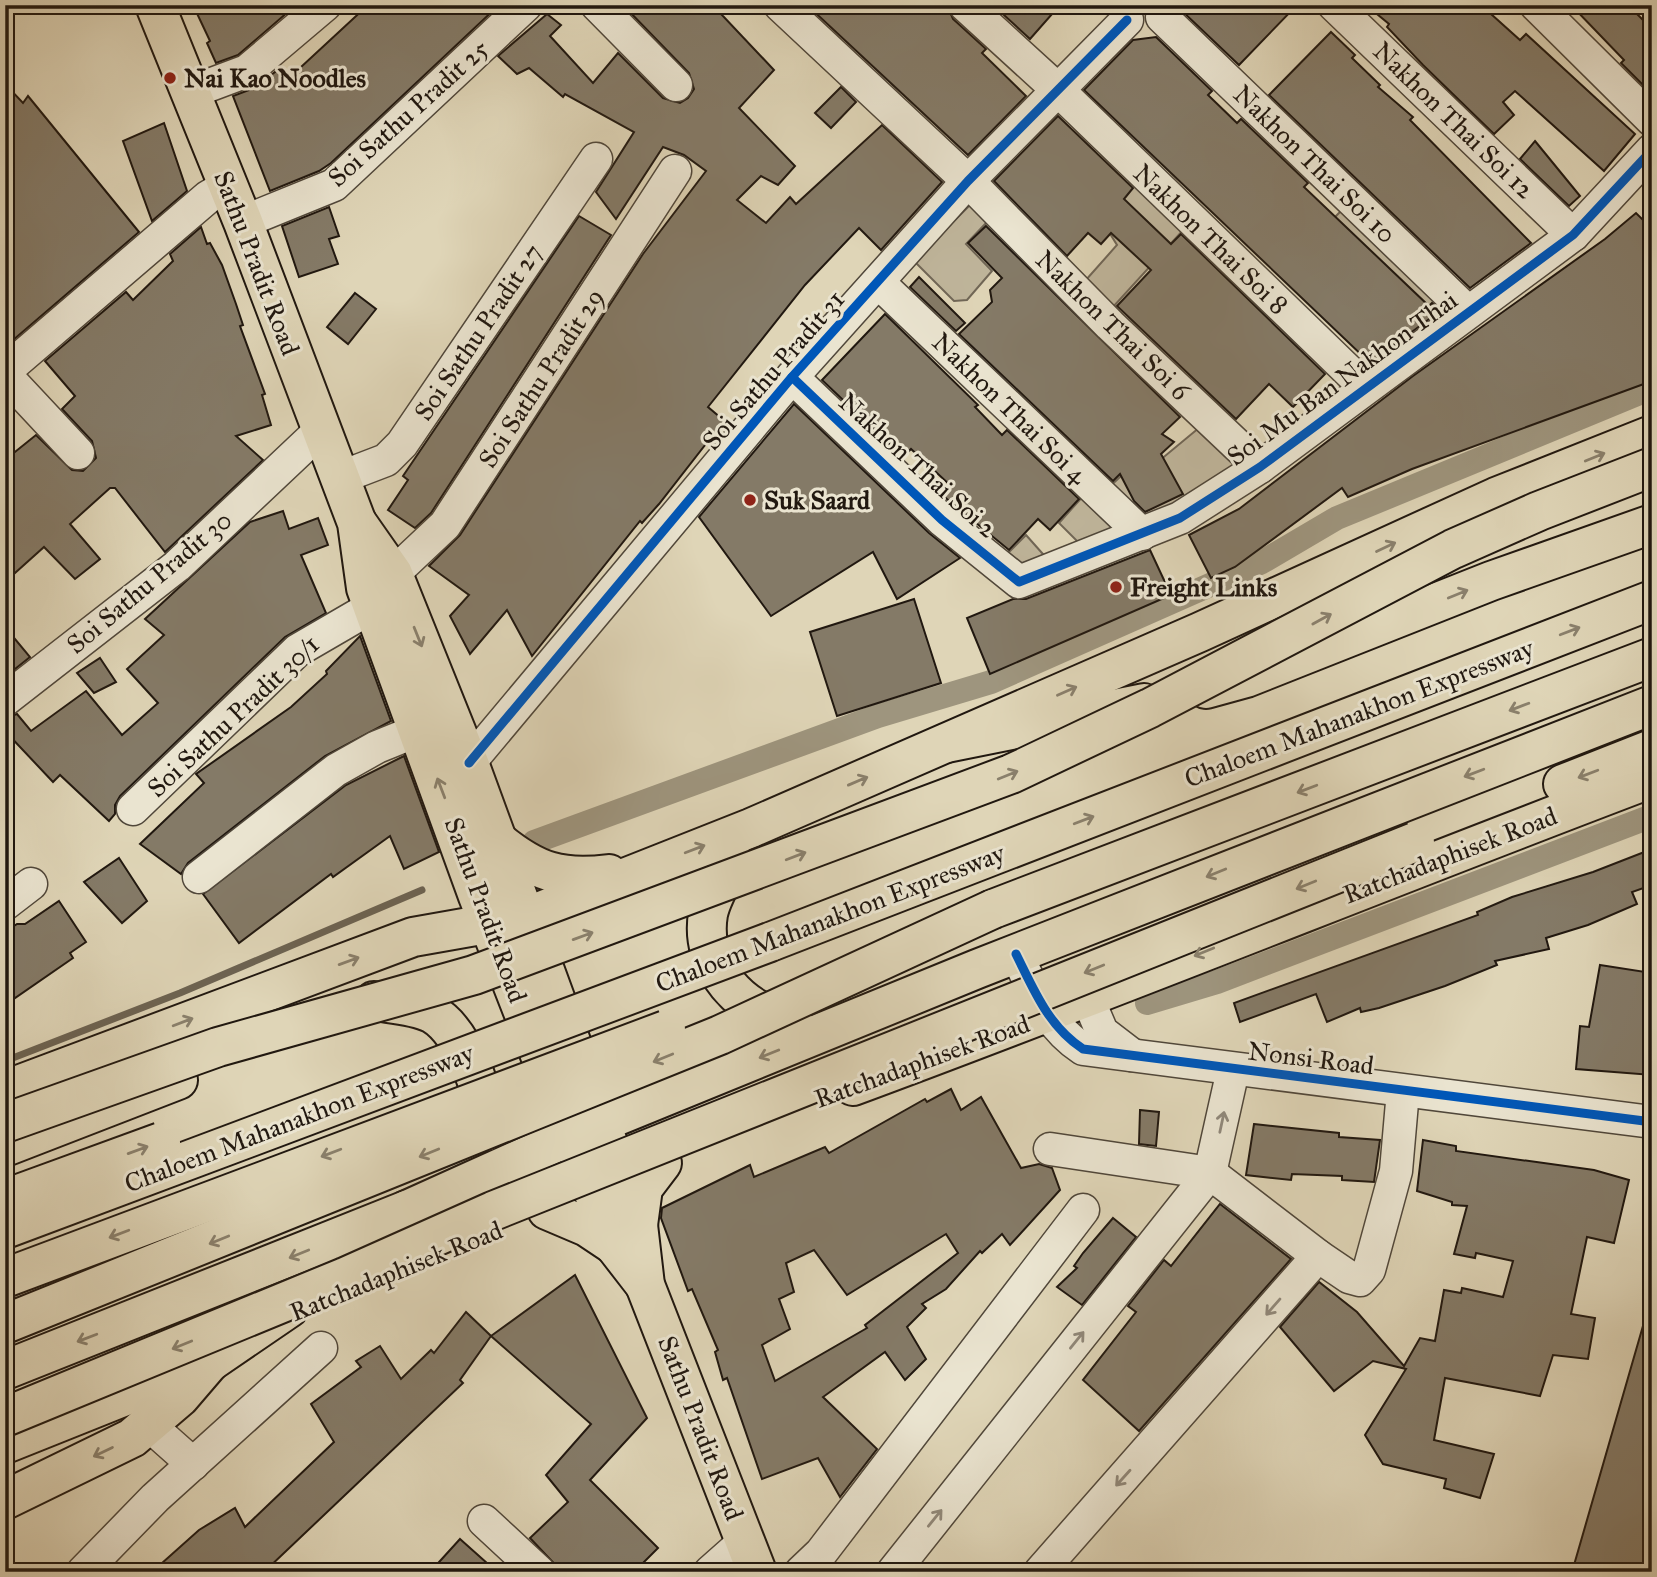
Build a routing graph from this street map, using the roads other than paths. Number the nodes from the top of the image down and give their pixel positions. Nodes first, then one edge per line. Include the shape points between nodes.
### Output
1 (155, 5) edge
2 (326, 5) edge
3 (526, 5) edge
4 (597, 5) edge
5 (780, 5) edge
6 (965, 5) edge
7 (1334, 5) edge
8 (1536, 5) edge
9 (1165, 11) edge
10 (1122, 13) edge
11 (676, 85) dead end
12 (1058, 90) junction
13 (191, 92) junction
14 (1652, 120) edge
15 (1652, 150) edge
16 (596, 159) dead end
17 (675, 171) dead end
18 (968, 181) junction
19 (228, 184) junction
20 (243, 222) junction
21 (1573, 235) junction
22 (878, 282) junction
23 (1468, 312) junction
24 (5, 373) edge
25 (792, 377) junction
26 (1365, 387) junction
27 (320, 431) junction
28 (1652, 435) edge
29 (78, 453) dead end
30 (1260, 467) junction
31 (1652, 467) edge
32 (339, 478) junction
33 (357, 523) junction
34 (1652, 524) edge
35 (1142, 534) junction
36 (393, 573) junction
37 (1019, 582) joint
38 (1652, 600) edge
39 (372, 607) junction
40 (1652, 657) edge
41 (5, 700) edge
42 (1652, 705) edge
43 (419, 730) junction
44 (947, 743) junction
45 (1652, 749) edge
46 (469, 763) junction
47 (1652, 778) edge
48 (133, 809) dead end
49 (751, 828) junction
50 (499, 842) junction
51 (467, 864) junction
52 (639, 870) junction
53 (199, 877) dead end
54 (31, 884) dead end
55 (5, 904) edge
56 (993, 909) junction
57 (504, 928) junction
58 (413, 937) junction
59 (769, 942) junction
60 (1016, 954) junction
61 (977, 969) junction
62 (1088, 999) junction
63 (374, 1001) junction
64 (1046, 1015) junction
65 (833, 1028) junction
66 (135, 1040) junction
67 (1137, 1058) junction
68 (911, 1065) junction
69 (1233, 1070) junction
70 (5, 1090) edge
71 (1403, 1091) junction
72 (1652, 1122) edge
73 (586, 1130) junction
74 (12, 1136) edge
75 (1050, 1149) dead end
76 (662, 1163) junction
77 (1210, 1173) junction
78 (606, 1184) junction
79 (458, 1187) junction
80 (5, 1199) edge
81 (407, 1210) junction
82 (547, 1210) junction
83 (1083, 1210) dead end
84 (5, 1228) edge
85 (626, 1235) junction
86 (1318, 1256) junction
87 (5, 1278) edge
88 (274, 1321) junction
89 (5, 1324) edge
90 (321, 1349) dead end
91 (210, 1362) junction
92 (5, 1370) edge
93 (5, 1417) edge
94 (148, 1424) junction
95 (5, 1444) edge
96 (193, 1464) junction
97 (5, 1500) edge
98 (484, 1521) dead end
99 (751, 1557) edge
100 (83, 1572) edge
101 (538, 1572) edge
102 (710, 1572) edge
103 (801, 1572) edge
104 (893, 1572) edge
105 (1040, 1572) edge

1 - 13 main road, Sathu Pradit Road
2 - 13 street via 247,71
3 - 20 street, Soi Sathu Pradit 25 via 334,185
4 - 11 street
5 - 18 street, Nakhon Thai Soi 6
6 - 12 street, Nakhon Thai Soi 8
7 - 21 street, Nakhon Thai Soi 12
8 - 14 street
9 - 10 street, Soi Sathu Pradit 31 via 1143,26
9 - 23 street, Nakhon Thai Soi 10
10 - 12 street, Soi Sathu Pradit 31
12 - 18 street, Soi Sathu Pradit 31
12 - 26 street, Nakhon Thai Soi 8
13 - 19 main road, Sathu Pradit Road
15 - 21 street, Soi Mu Ban Nakhon Thai
16 - 32 street, Soi Sathu Pradit 27 via 402,444 386,460
17 - 36 street, Soi Sathu Pradit 29 via 445,525
18 - 22 street, Soi Sathu Pradit 31
18 - 30 street, Nakhon Thai Soi 6 via 1110,325
19 - 20 main road, Sathu Pradit Road
19 - 24 street
20 - 27 main road, Sathu Pradit Road
21 - 23 street, Soi Mu Ban Nakhon Thai
22 - 25 street, Soi Sathu Pradit 31
22 - 35 street, Nakhon Thai Soi 4
23 - 26 street, Soi Mu Ban Nakhon Thai
24 - 29 street
25 - 37 street, Nakhon Thai Soi 2 via 942,520
25 - 46 street, Soi Sathu Pradit 31
26 - 30 street, Soi Mu Ban Nakhon Thai
27 - 32 main road, Sathu Pradit Road
27 - 41 street, Soi Sathu Pradit 30 via 177,566
44 -> 28 main road via 1496,497
30 - 35 street, Soi Mu Ban Nakhon Thai via 1180,518
74 -> 31 main road, bridge via 218,1047 474,975 1011,774 1162,702 1453,550
32 - 33 main road, Sathu Pradit Road
33 - 36 main road, Sathu Pradit Road
33 - 39 main road, Sathu Pradit Road
44 -> 34 main road via 1246,678 1491,581
35 - 37 street, Soi Mu Ban Nakhon Thai
36 -> 46 main road, Sathu Pradit Road
59 -> 38 main road, Chaloem Mahanakhon Expressway
39 - 43 main road, Sathu Pradit Road
39 - 48 street, Soi Sathu Pradit 30/1 via 298,650
40 -> 56 main road, Chaloem Mahanakhon Expressway
42 -> 60 main road, Ratchadaphisek Road
51 -> 43 main road, Sathu Pradit Road
43 - 53 street via 346,764
49 -> 44 main road
45 -> 93 main road, Ratchadaphisek Road, bridge via 662,1142
46 - 50 main road, Sathu Pradit Road
47 -> 62 main road, Ratchadaphisek Road
52 -> 49 main road
49 - 65 main road via 708,913 714,963 730,989 750,1006 776,1019
50 - 52 main road via 545,872 579,878
50 - 57 main road, Sathu Pradit Road
51 - 57 main road, Sathu Pradit Road
51 - 58 main road via 452,900
52 - 57 main road
54 - 55 street
56 -> 87 main road, Chaloem Mahanakhon Expressway, bridge
56 -> 89 main road, bridge via 720,1035
57 - 58 main road
57 - 63 main road
57 - 73 main road, Sathu Pradit Road
66 -> 58 main road
80 -> 59 main road, bridge via 346,1073
59 - 84 main road, Chaloem Mahanakhon Expressway, bridge
60 - 61 main road, Ratchadaphisek Road
60 - 64 street, Nonsi Road
61 - 65 main road, Ratchadaphisek Road
61 - 68 main road
62 - 64 main road, Ratchadaphisek Road
62 - 67 street, Nonsi Road via 1102,1032
63 - 74 main road
63 - 79 main road via 433,1015 461,1047 469,1064 482,1097 485,1124 478,1159
64 - 67 street, Nonsi Road via 1083,1049
64 - 68 main road, Ratchadaphisek Road
65 -> 73 main road, Ratchadaphisek Road
66 - 70 main road
66 - 74 main road
67 - 69 street, Nonsi Road
68 - 76 main road, Ratchadaphisek Road
69 - 71 street, Nonsi Road
77 -> 69 street
71 - 72 street, Nonsi Road
71 - 86 street via 1396,1171 1369,1270 1360,1280 1349,1277
73 - 78 main road, Sathu Pradit Road
73 - 79 main road, Ratchadaphisek Road
75 - 77 street
76 - 78 main road, Ratchadaphisek Road
76 - 85 main road via 643,1188
77 - 86 street
104 -> 77 street
78 - 82 main road, Ratchadaphisek Road
78 - 85 main road, Sathu Pradit Road
79 - 81 main road, Ratchadaphisek Road
81 - 88 main road, Ratchadaphisek Road
81 -> 92 main road
82 - 85 main road via 587,1227
82 - 88 main road, Ratchadaphisek Road via 421,1257
83 - 103 street via 821,1553
85 - 99 main road, Sathu Pradit Road
86 -> 105 street
88 - 91 main road, Ratchadaphisek Road
90 - 96 street
91 - 94 main road via 180,1397
91 - 95 main road, Ratchadaphisek Road
94 - 96 street
94 -> 97 main road via 132,1438
96 - 100 street
98 - 101 street
99 - 102 street

